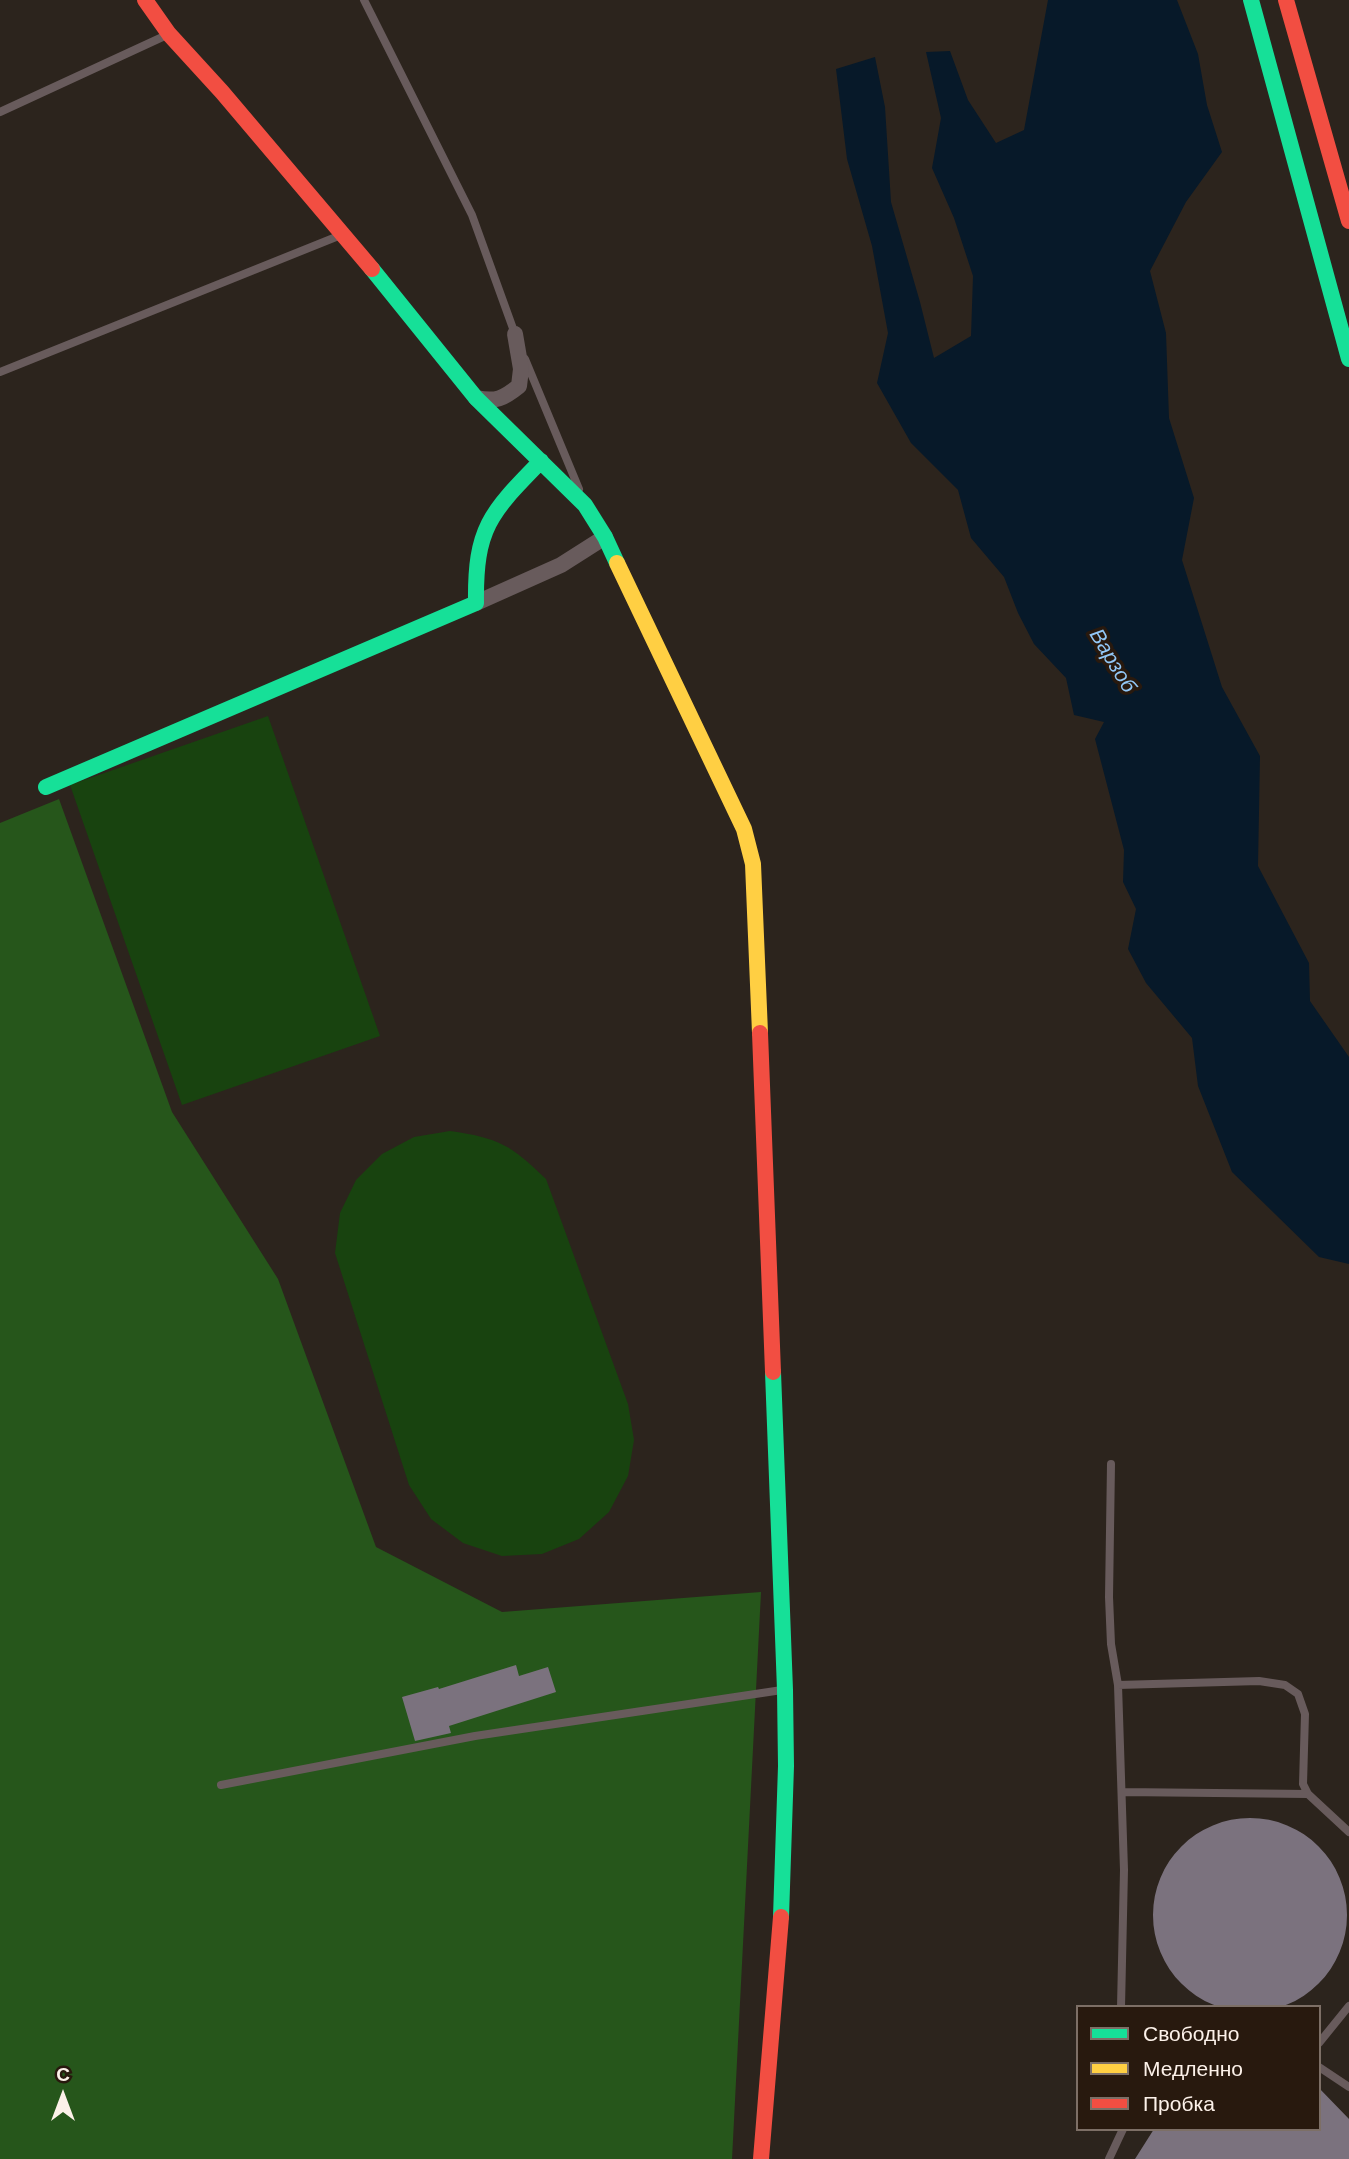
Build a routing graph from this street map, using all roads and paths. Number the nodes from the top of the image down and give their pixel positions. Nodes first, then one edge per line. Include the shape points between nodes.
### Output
1 (145, 0) edge
2 (364, 0) edge
3 (1251, 0) edge
4 (1286, 0) edge
5 (169, 34) junction
6 (0, 113) edge
7 (1349, 221) edge
8 (344, 234) junction
9 (514, 334) junction
10 (1349, 359) edge
11 (0, 372) edge
12 (476, 398) junction
13 (541, 461) junction
14 (585, 505) junction
15 (605, 537) junction
16 (476, 603) junction
17 (46, 787) dead end
18 (1111, 1464) dead end
19 (1118, 1685) junction
20 (785, 1690) junction
21 (221, 1784) dead end
22 (1122, 1792) junction
23 (1308, 1794) junction
24 (1349, 1832) edge
25 (1121, 2005) edge
26 (1349, 2006) edge
27 (1321, 2041) edge
28 (1321, 2068) edge
29 (1349, 2087) edge
30 (1122, 2131) edge
31 (761, 2159) edge
32 (1109, 2159) edge

1 - 5 street
2 - 9 lane via 472,215
3 - 10 street
4 - 7 street
5 - 6 lane
5 - 8 street
8 - 11 lane
8 - 12 street
9 - 12 street via 521,369 519,386 493,402
9 - 14 lane
12 - 13 street
13 - 14 street
13 - 16 street via 500,503 484,532 477,557
14 - 15 street
15 - 16 street via 561,565
15 - 20 street via 744,829 753,864
16 - 17 street
18 - 19 lane via 1110,1621
19 - 22 lane
19 - 23 lane via 1259,1681 1284,1685 1298,1694 1305,1714 1303,1784
20 - 21 lane via 475,1736
20 - 31 street via 781,1929
22 - 23 lane
22 - 25 lane
23 - 24 lane
26 - 27 lane
28 - 29 lane
30 - 32 lane

